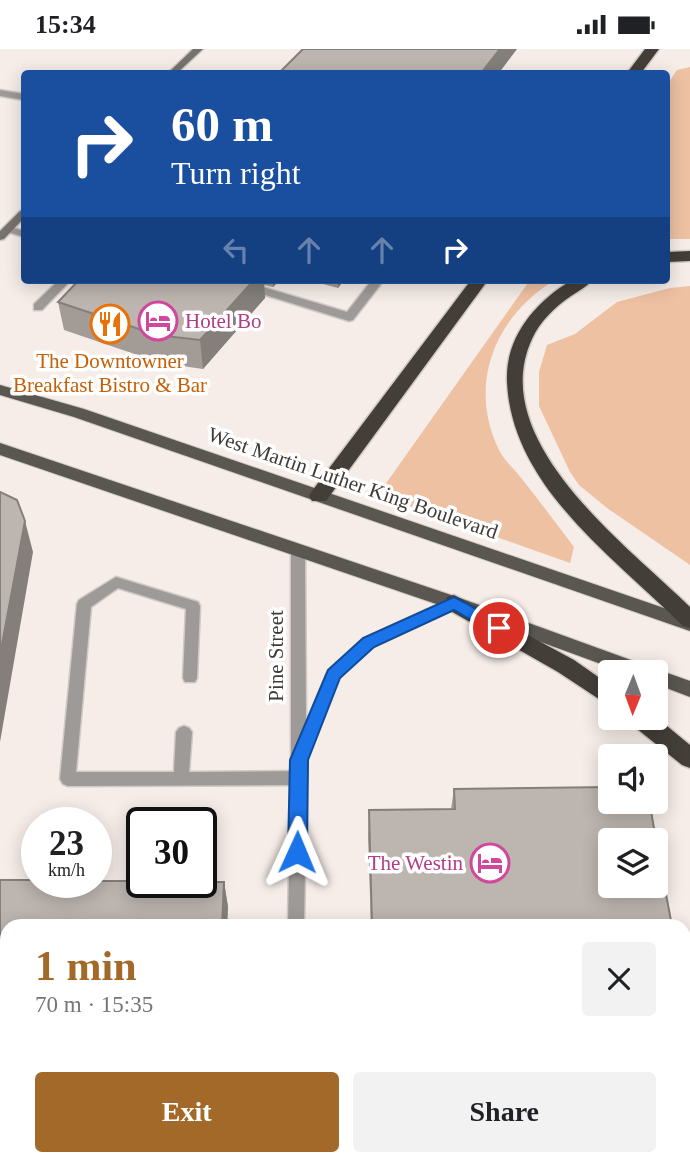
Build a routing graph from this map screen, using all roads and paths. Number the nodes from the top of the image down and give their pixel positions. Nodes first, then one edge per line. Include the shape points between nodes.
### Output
1 (198, 49) edge
2 (652, 49) edge
3 (175, 70) edge
4 (636, 70) edge
5 (0, 93) edge
6 (21, 96) edge
7 (21, 216) edge
8 (4, 233) edge
9 (690, 256) edge
10 (670, 257) edge
11 (61, 284) edge
12 (240, 284) edge
13 (375, 284) edge
14 (477, 284) edge
15 (578, 284) edge
16 (38, 307) dead end
17 (0, 390) edge
18 (0, 449) edge
19 (319, 496) junction
20 (298, 552) junction
21 (454, 603) junction
22 (690, 622) edge
23 (612, 660) edge
24 (190, 678) dead end
25 (668, 680) edge
26 (690, 688) edge
27 (598, 689) edge
28 (655, 730) edge
29 (184, 732) dead end
30 (690, 758) edge
31 (299, 760) junction
32 (181, 778) junction
33 (299, 778) junction
34 (296, 919) edge

1 - 3 main road
2 - 4 highway
5 - 6 street
7 - 8 main road
9 - 10 highway
11 - 16 street
12 - 13 street via 349,317
14 - 19 highway
15 - 22 highway via 546,305 526,331 516,357 513,389 517,413 545,472
17 - 19 main road, West Martin Luther King Boulevard
18 - 20 main road
19 - 22 main road, West Martin Luther King Boulevard
20 - 21 main road
20 - 31 street, Pine Street
21 - 23 main road
21 - 27 highway
21 - 31 street, Pine Street via 369,642 333,674
24 - 32 street via 193,606 116,582 84,604 68,779
25 - 26 main road
28 - 30 highway
29 - 32 street
31 - 33 street, Pine Street
32 - 33 street
33 - 34 street, Pine Street

